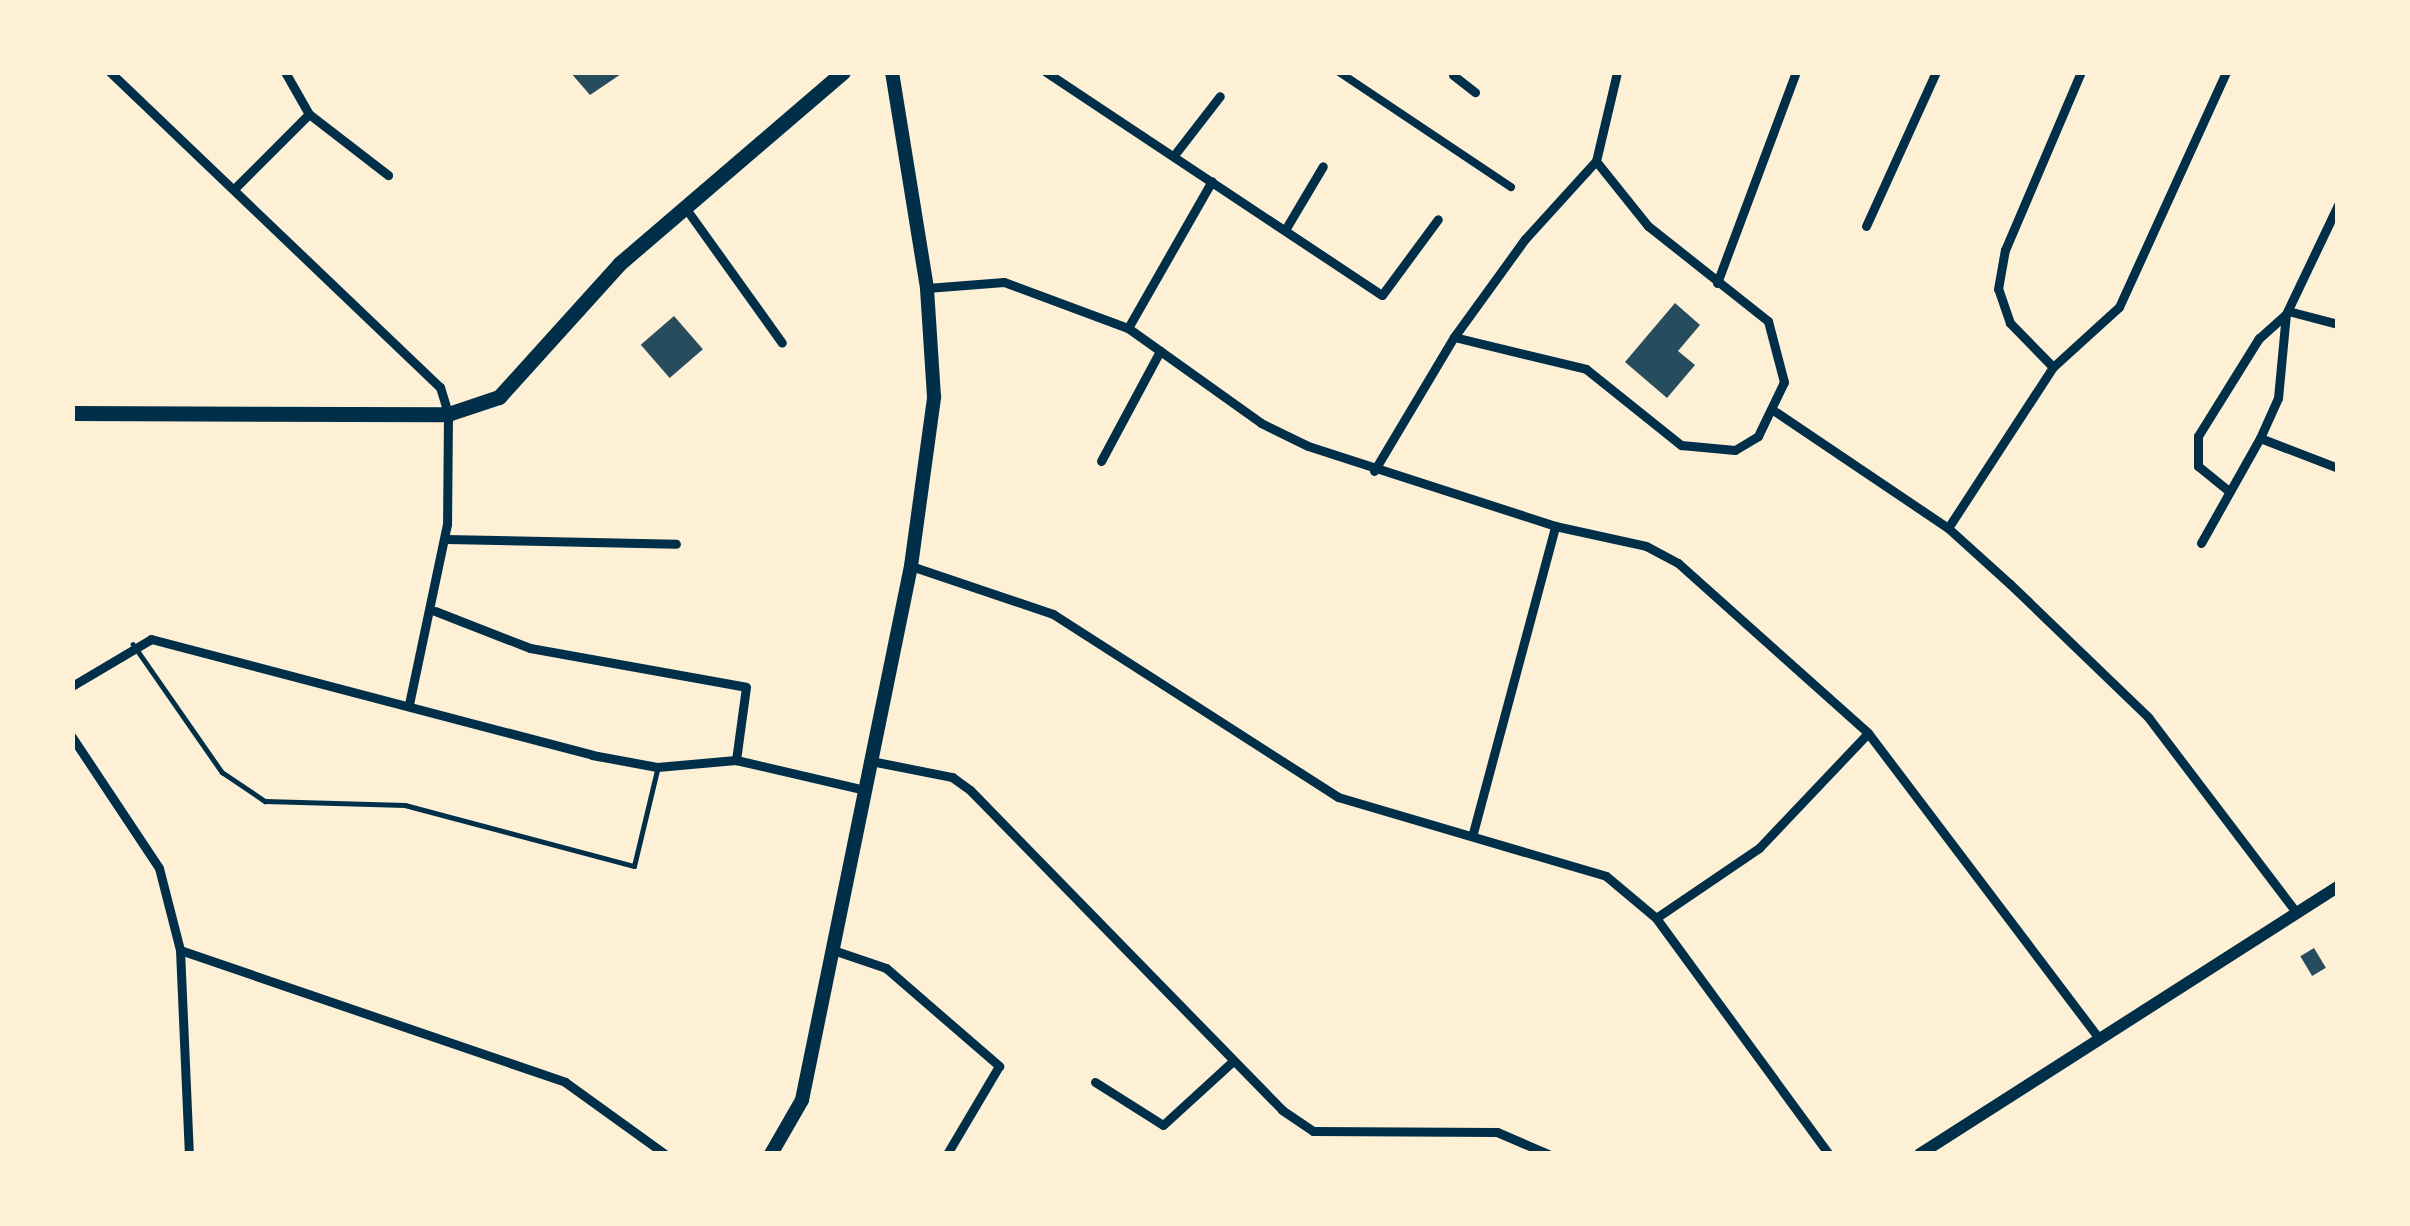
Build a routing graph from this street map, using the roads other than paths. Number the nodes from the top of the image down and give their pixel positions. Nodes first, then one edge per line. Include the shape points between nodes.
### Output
1 (110, 72) edge
2 (285, 72) edge
3 (843, 72) edge
4 (892, 72) edge
5 (1046, 72) edge
6 (1339, 72) edge
7 (1796, 72) edge
8 (1936, 72) edge
9 (2081, 72) edge
10 (2226, 72) edge
11 (1452, 73) edge
12 (1614, 73) edge
13 (1475, 92) dead end
14 (1220, 96) dead end
15 (309, 115) junction
16 (1175, 154) junction
17 (1596, 161) junction
18 (1323, 166) dead end
19 (388, 175) dead end
20 (1212, 181) junction
21 (1511, 187) dead end
22 (235, 190) junction
23 (2338, 205) edge
24 (684, 206) junction
25 (1438, 219) dead end
26 (1866, 226) dead end
27 (1285, 230) junction
28 (1718, 283) junction
29 (927, 289) junction
30 (2287, 312) junction
31 (2338, 324) edge
32 (1128, 328) junction
33 (1454, 337) junction
34 (782, 343) dead end
35 (1160, 351) junction
36 (2053, 367) junction
37 (72, 412) edge
38 (1776, 412) junction
39 (448, 414) junction
40 (2260, 438) junction
41 (1101, 461) dead end
42 (2338, 468) edge
43 (1374, 471) junction
44 (2229, 490) junction
45 (1555, 526) junction
46 (1948, 528) junction
47 (446, 539) junction
48 (2200, 543) dead end
49 (676, 544) dead end
50 (911, 566) junction
51 (435, 610) junction
52 (133, 644) junction
53 (72, 686) edge
54 (409, 704) junction
55 (1868, 733) junction
56 (72, 737) edge
57 (736, 760) junction
58 (871, 761) junction
59 (657, 767) junction
60 (865, 790) junction
61 (1473, 833) junction
62 (2338, 887) edge
63 (2294, 909) junction
64 (1656, 918) junction
65 (181, 950) junction
66 (833, 950) junction
67 (2098, 1037) junction
68 (1233, 1061) junction
69 (1095, 1082) dead end
70 (189, 1151) edge
71 (203, 1154) edge
72 (665, 1154) edge
73 (770, 1154) edge
74 (947, 1154) edge
75 (1547, 1154) edge
76 (1829, 1154) edge
77 (1920, 1154) edge

1 - 22 street
2 - 15 street
3 - 24 main road
4 - 29 main road
5 - 16 street
6 - 21 street
7 - 28 street
8 - 26 street
9 - 36 street via 2005,250 1998,290 2010,323
10 - 36 street via 2119,308
11 - 13 street
12 - 17 street
14 - 16 street
15 - 19 street
15 - 22 street
16 - 20 street
17 - 28 street via 1648,226
17 - 33 street via 1525,239
18 - 27 street
20 - 27 street
20 - 32 street
22 - 39 street via 428,371
23 - 30 street
24 - 34 street
24 - 39 main road via 573,309 510,387
25 - 27 street via 1382,295
28 - 38 street via 1768,321 1782,357
29 - 32 street via 1004,282
29 - 50 main road via 934,397
30 - 31 street
30 - 40 street via 2278,398
30 - 44 street via 2259,338 2198,436 2198,466
32 - 35 street
33 - 38 street via 1586,369 1681,445 1708,452 1735,450
33 - 43 street
35 - 41 street
35 - 43 street via 1261,423
36 - 46 street
37 - 39 main road
38 - 46 street
39 - 47 street
40 - 42 street
40 - 44 street
43 - 45 street via 1426,480
44 - 48 street
45 - 55 street via 1646,546 1678,563
45 - 61 street
46 - 63 street via 2148,718
47 - 49 street
47 - 51 street
50 - 58 main road
50 - 61 street via 998,589 1053,614 1338,797
51 - 54 street
51 - 57 street via 530,648 746,687
52 - 53 street
52 - 54 street via 189,645
52 - 59 lane via 221,772 265,801 405,805 634,866
54 - 59 street
55 - 64 street via 1759,848
55 - 67 street
56 - 65 street via 159,868
57 - 59 street
57 - 60 street
58 - 60 main road
58 - 68 street via 952,777 970,790
60 - 66 main road
61 - 64 street via 1606,876
62 - 63 street
63 - 67 street
64 - 76 street
65 - 70 street
65 - 72 street via 565,1082
66 - 73 main road via 802,1100
66 - 74 street via 886,968 999,1066
67 - 77 street
68 - 69 street via 1163,1125
68 - 75 street via 1312,1131 1497,1132
70 - 71 street

